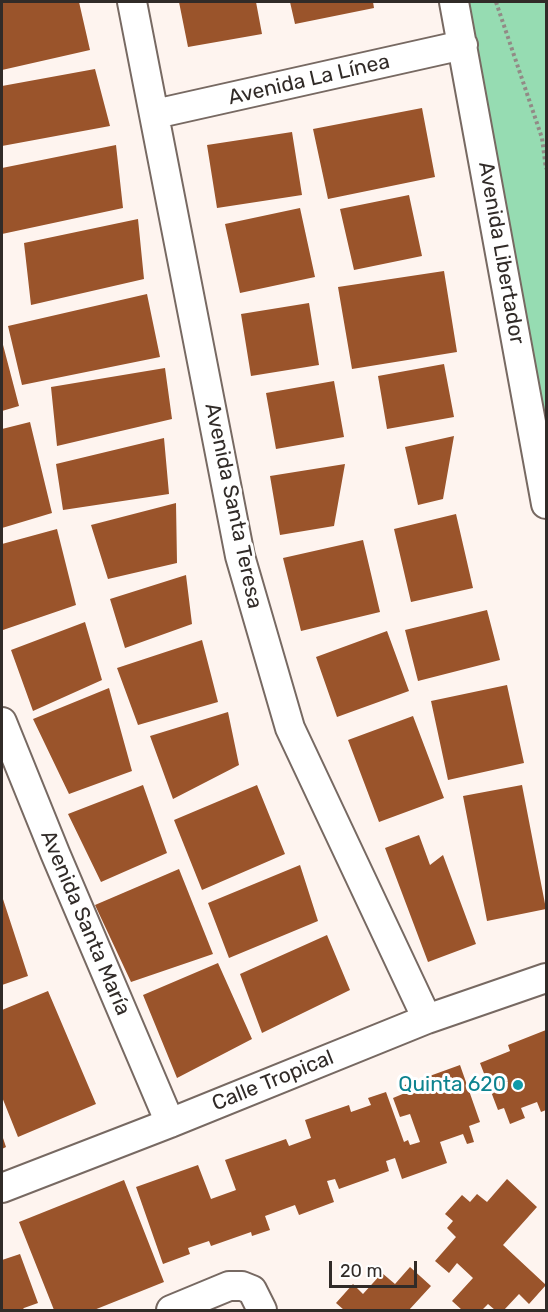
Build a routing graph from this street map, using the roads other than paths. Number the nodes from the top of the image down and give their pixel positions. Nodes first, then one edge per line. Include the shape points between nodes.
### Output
1 (132, 2) edge
2 (453, 2) edge
3 (463, 45) junction
4 (154, 114) junction
5 (546, 504) edge
6 (2, 722) edge
7 (546, 978) edge
8 (427, 1019) junction
9 (170, 1123) junction
10 (2, 1188) edge
11 (171, 1311) edge
12 (262, 1311) edge

1 - 4 street, Avenida Santa Teresa
2 - 3 street, Avenida Libertador
3 - 4 street, Avenida La Línea
3 - 5 street, Avenida Libertador
4 - 8 street, Avenida Santa Teresa via 240,556 290,728
6 - 9 street, Avenida Santa María
7 - 8 street, Calle Tropical
8 - 9 street, Calle Tropical
9 - 10 street, Calle Tropical
11 - 12 street via 229,1286 252,1290

